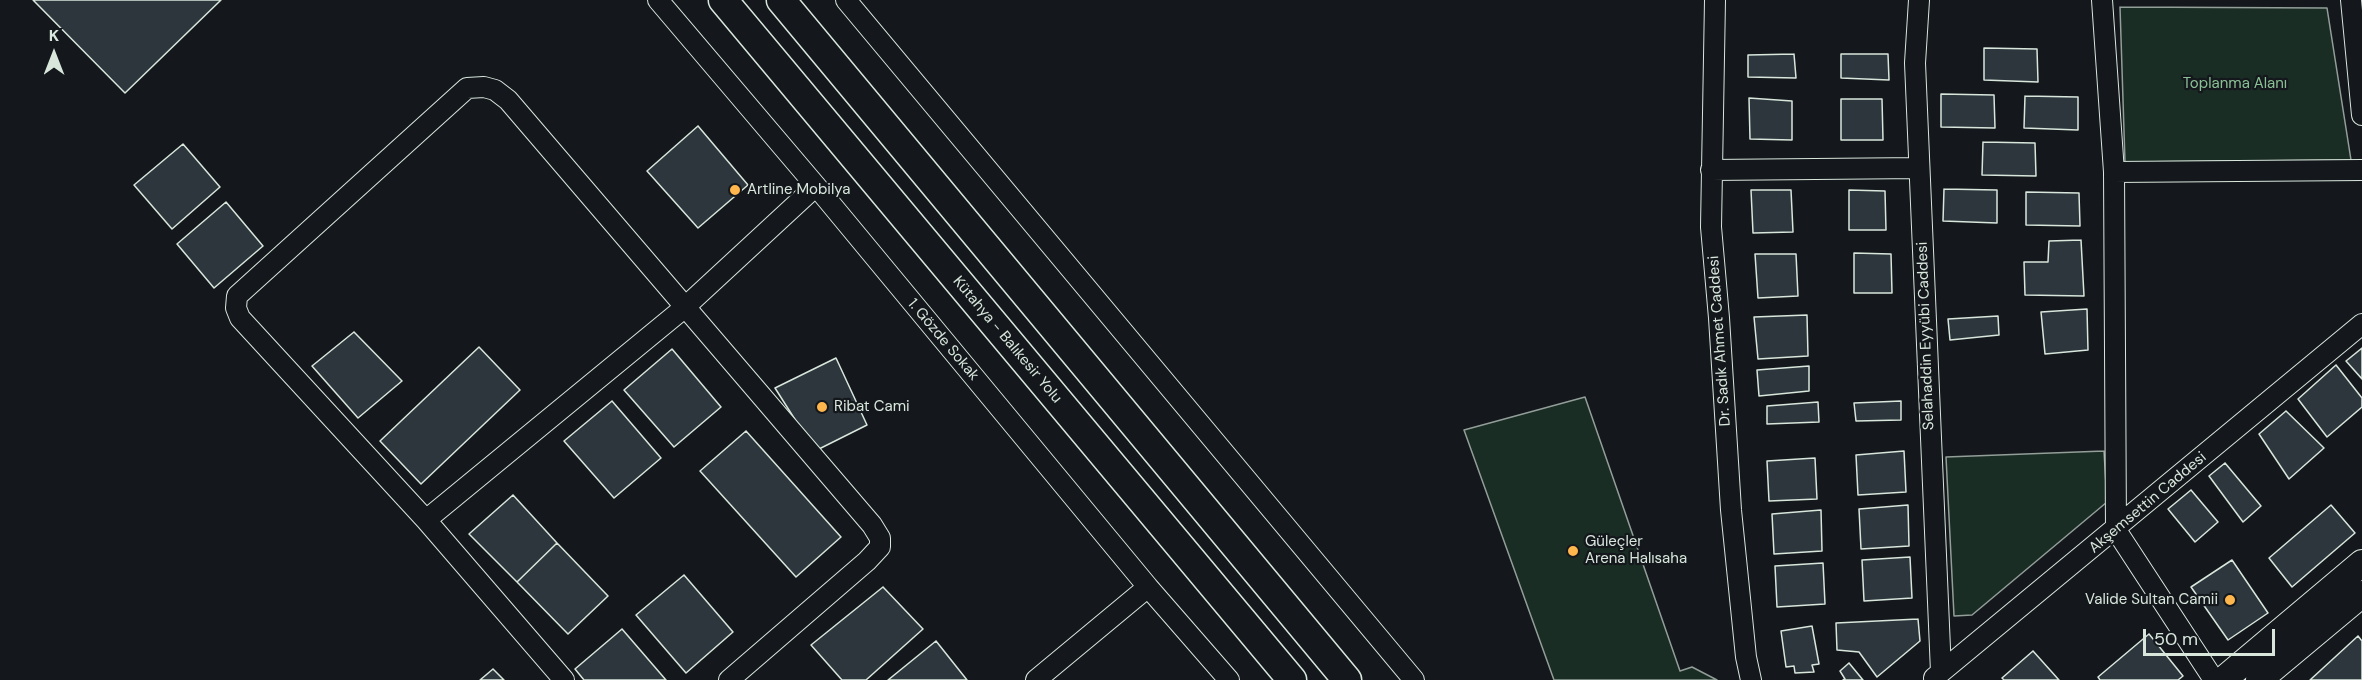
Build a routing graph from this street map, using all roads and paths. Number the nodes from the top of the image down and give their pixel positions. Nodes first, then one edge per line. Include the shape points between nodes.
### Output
1 (658, 0) edge
2 (723, 0) edge
3 (781, 0) edge
4 (846, 0) edge
5 (1715, 0) edge
6 (1919, 0) edge
7 (2102, 0) edge
8 (2351, 0) edge
9 (2360, 79) edge
10 (2362, 115) edge
11 (1919, 168) junction
12 (2362, 170) edge
13 (1711, 171) junction
14 (2114, 172) junction
15 (816, 186) junction
16 (684, 308) junction
17 (2362, 324) edge
18 (426, 520) junction
19 (2116, 530) junction
20 (2362, 563) edge
21 (1148, 587) junction
22 (2362, 594) edge
23 (1937, 676) edge
24 (564, 680) edge
25 (729, 680) edge
26 (1036, 680) edge
27 (1229, 680) edge
28 (1292, 680) edge
29 (1347, 680) edge
30 (1414, 680) edge
31 (1751, 680) edge
32 (2214, 680) edge
33 (2223, 680) edge
34 (2259, 680) edge

1 - 15 street, 1. Gözde Sokak
2 - 28 highway, Kütahya - Balıkesir Yolu
3 - 29 highway
4 - 30 street
5 - 13 street, Dr. Sadık Ahmet Caddesi
6 - 11 street, Selahaddin Eyyübi Caddesi via 1915,63
7 - 14 street
8 - 9 street
9 - 10 street
11 - 13 street
11 - 23 street, Selahaddin Eyyübi Caddesi
12 - 14 street
13 - 31 street, Dr. Sadık Ahmet Caddesi via 1711,227 1731,510
14 - 19 street
15 - 16 street
15 - 21 street, 1. Gözde Sokak
16 - 18 street
16 - 18 street via 508,100 495,90 467,88 237,296 240,318
16 - 25 street via 880,538 880,546 867,561
17 - 19 street, Akşemsettin Caddesi
18 - 24 street
19 - 23 street, Akşemsettin Caddesi
19 - 32 street
20 - 33 main road
21 - 26 street
21 - 27 street, 1. Gözde Sokak
22 - 34 main road

